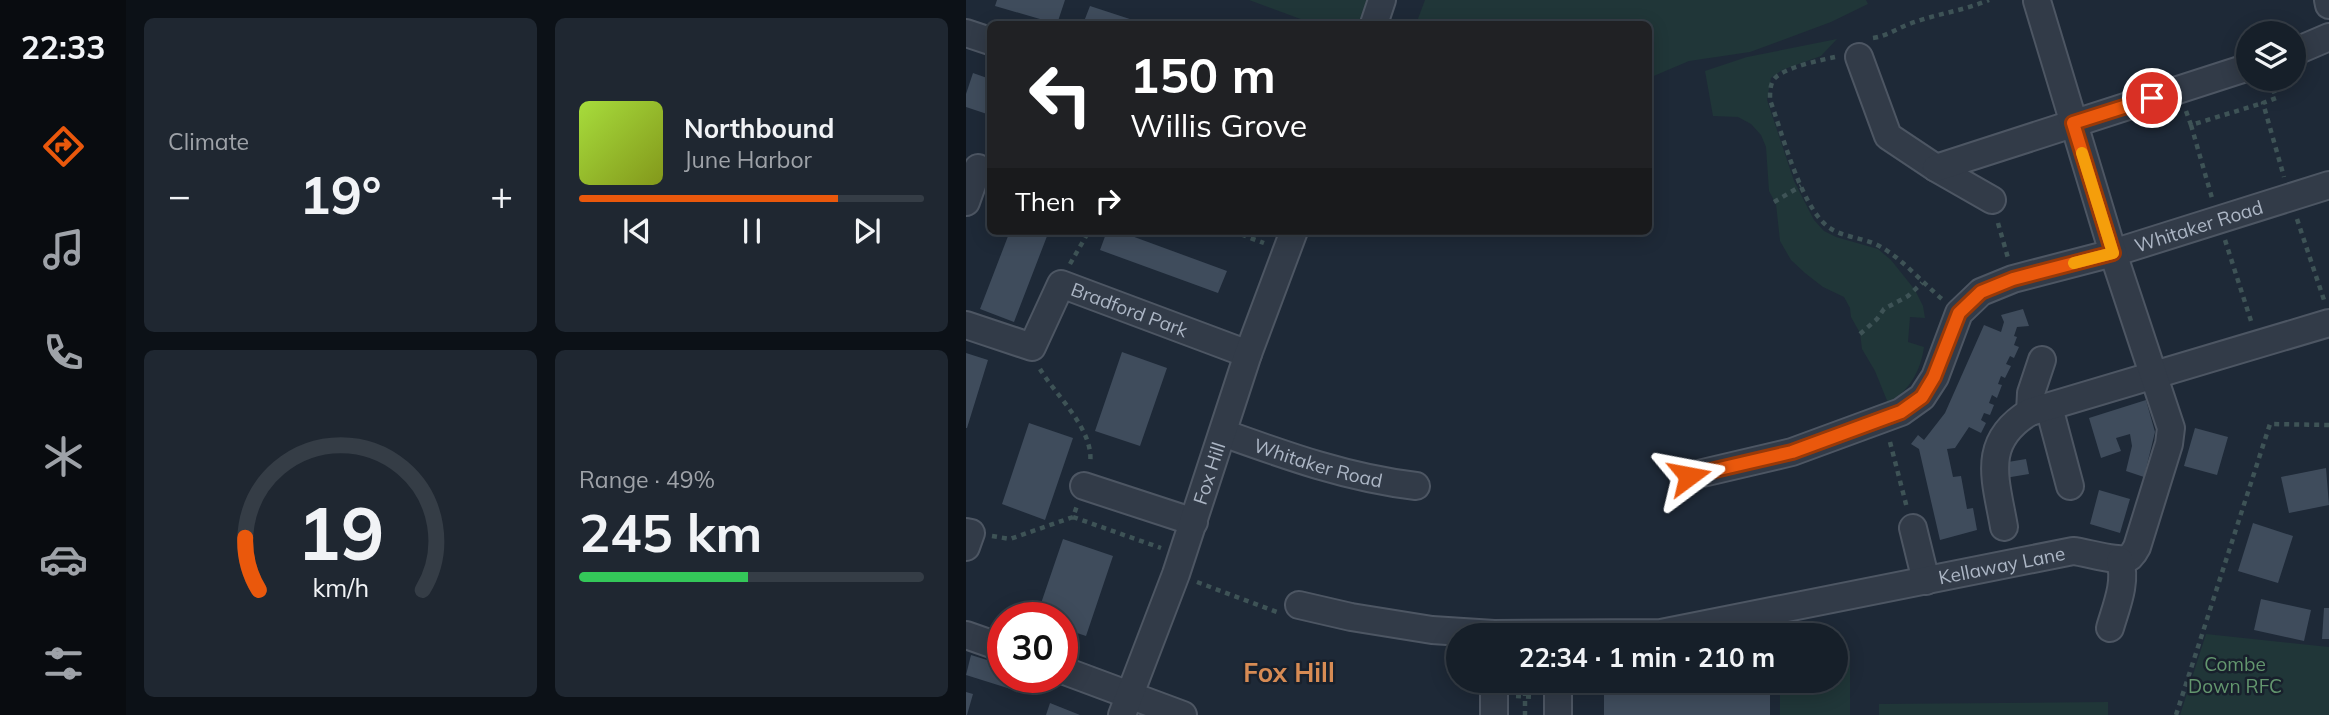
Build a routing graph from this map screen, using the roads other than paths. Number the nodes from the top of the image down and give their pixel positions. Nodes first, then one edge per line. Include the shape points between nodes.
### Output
1 (1382, 0) edge
2 (2031, 3) edge
3 (1375, 21) edge
4 (966, 33) edge
5 (2329, 37) edge
6 (987, 40) edge
7 (2306, 47) edge
8 (1864, 48) road end
9 (2236, 71) edge
10 (2073, 123) junction
11 (1936, 167) junction
12 (978, 168) dead end
13 (2329, 186) edge
14 (1992, 200) road end
15 (966, 202) edge
16 (1290, 241) edge
17 (2113, 253) junction
18 (2329, 323) edge
19 (966, 325) edge
20 (1248, 354) junction
21 (2042, 360) dead end
22 (2154, 376) junction
23 (2040, 410) junction
24 (1223, 433) junction
25 (1689, 476) dead end
26 (1416, 485) dead end
27 (1084, 486) road end
28 (2070, 486) dead end
29 (1194, 522) junction
30 (2004, 527) dead end
31 (1913, 528) road end
32 (2120, 561) junction
33 (1926, 581) junction
34 (1299, 605) road end
35 (1708, 623) edge
36 (2110, 628) dead end
37 (1446, 631) edge
38 (966, 635) edge
39 (987, 642) edge
40 (1078, 679) edge
41 (1126, 705) edge
42 (1183, 715) edge

1 - 3 street
2 - 10 street
4 - 6 street
5 - 7 street
8 - 11 street via 1888,136
9 - 10 street
10 - 11 street
10 - 17 street
11 - 14 street
12 - 15 street
13 - 17 street, Whitaker Road
16 - 20 street, Fox Hill
17 - 22 street
17 - 25 street, Whitaker Road via 1981,292 1959,313 1922,397 1901,412 1792,452
18 - 22 street
19 - 20 street, Bradford Park via 1032,347 1061,284
20 - 24 street, Fox Hill
21 - 23 street via 2031,393
22 - 23 street
22 - 32 street via 2171,428 2169,444 2137,547
23 - 28 street
23 - 30 street via 2015,421 1996,451
24 - 26 street, Whitaker Road via 1303,462 1377,481
24 - 29 street, Fox Hill
27 - 29 street
29 - 41 street, Fox Hill
31 - 33 street
32 - 33 street, Kellaway Lane via 2073,551
32 - 36 street via 2122,584
33 - 35 street, Kellaway Lane
34 - 37 street, Kellaway Lane
38 - 39 street
40 - 41 street
41 - 42 street

